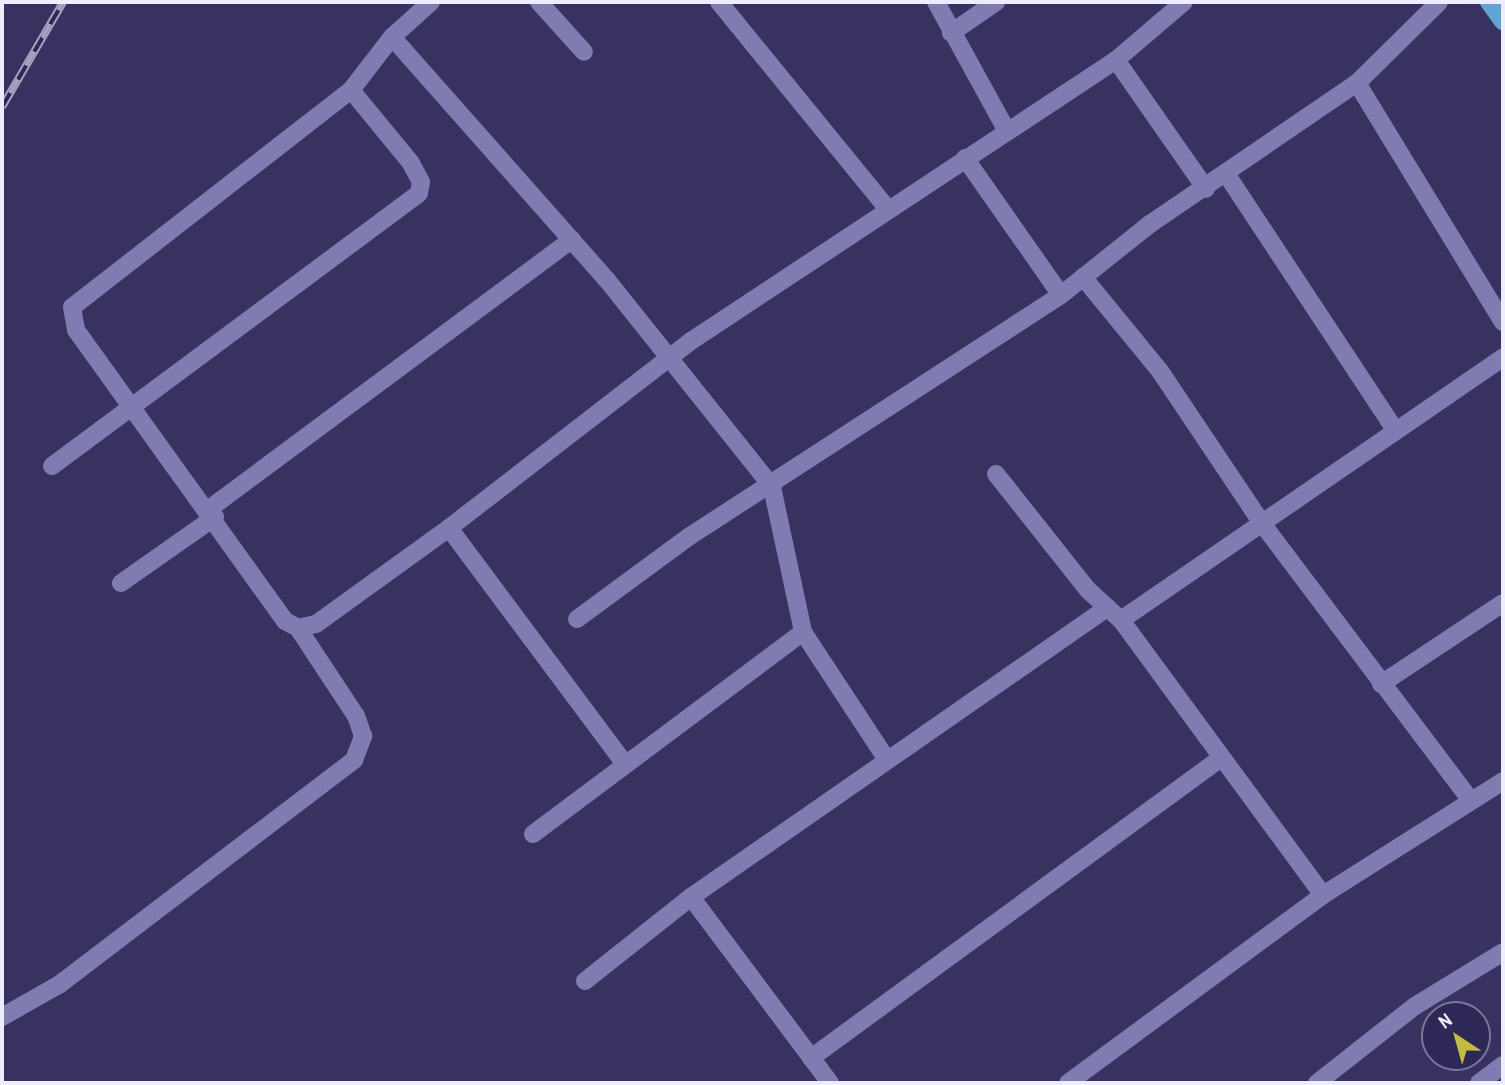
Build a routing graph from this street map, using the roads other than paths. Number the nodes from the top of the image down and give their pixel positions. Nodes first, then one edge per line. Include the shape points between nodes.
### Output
1 (431, 2) edge
2 (539, 2) edge
3 (719, 2) edge
4 (936, 2) edge
5 (996, 2) edge
6 (1184, 2) edge
7 (1439, 2) edge
8 (1489, 2) edge
9 (1503, 21) edge
10 (951, 33) junction
11 (393, 37) junction
12 (584, 52) dead end
13 (1116, 60) junction
14 (1357, 83) junction
15 (351, 90) junction
16 (1007, 131) junction
17 (965, 158) junction
18 (1227, 175) junction
19 (1206, 188) junction
20 (886, 207) junction
21 (572, 239) junction
22 (1083, 277) junction
23 (1061, 295) junction
24 (1503, 322) edge
25 (1503, 357) edge
26 (670, 358) junction
27 (136, 409) junction
28 (1395, 430) junction
29 (52, 467) dead end
30 (996, 474) dead end
31 (772, 487) junction
32 (212, 513) junction
33 (1261, 522) junction
34 (449, 528) junction
35 (121, 583) dead end
36 (1503, 603) edge
37 (1107, 608) junction
38 (577, 618) dead end
39 (1121, 620) junction
40 (298, 628) junction
41 (803, 632) junction
42 (1381, 684) junction
43 (1221, 758) junction
44 (887, 761) junction
45 (625, 764) junction
46 (1503, 781) edge
47 (1470, 799) junction
48 (533, 834) dead end
49 (1323, 895) junction
50 (691, 897) junction
51 (1503, 952) edge
52 (585, 981) dead end
53 (2, 1017) edge
54 (811, 1058) junction
55 (1503, 1065) edge
56 (830, 1083) edge
57 (1068, 1083) edge
58 (1317, 1083) edge
59 (1479, 1083) edge

1 - 11 street
2 - 12 street
3 - 20 street
4 - 10 street
5 - 10 street
6 - 13 street
7 - 14 street
8 - 9 main road
10 - 16 street
11 - 15 street
11 - 21 street
13 - 16 street
13 - 19 street
14 - 18 street
14 - 24 street
15 - 27 street via 78,298 71,318 76,330
15 - 27 street via 411,163 421,182 419,193
16 - 17 street
17 - 20 street
17 - 23 street
18 - 19 street
18 - 28 street
19 - 22 street
20 - 26 street
21 - 26 street
21 - 32 street
22 - 23 street
22 - 33 street via 1160,371
23 - 31 street via 923,380
25 - 28 street
26 - 31 street
26 - 34 street
27 - 29 street
27 - 32 street
28 - 33 street
30 - 37 street
31 - 38 street
31 - 41 street
32 - 35 street
32 - 40 street via 285,621
33 - 39 street
33 - 42 street
34 - 40 street via 316,624
34 - 45 street
36 - 42 street
37 - 39 street
37 - 44 street
39 - 43 street
40 - 53 street via 356,716 363,736 354,760 60,984
41 - 44 street
41 - 45 street
42 - 47 street
43 - 49 street
43 - 54 street
44 - 50 street
45 - 48 street
46 - 47 street
47 - 49 street
49 - 57 street
50 - 52 street
50 - 54 street
51 - 58 street via 1415,1006
54 - 56 street
55 - 59 street

